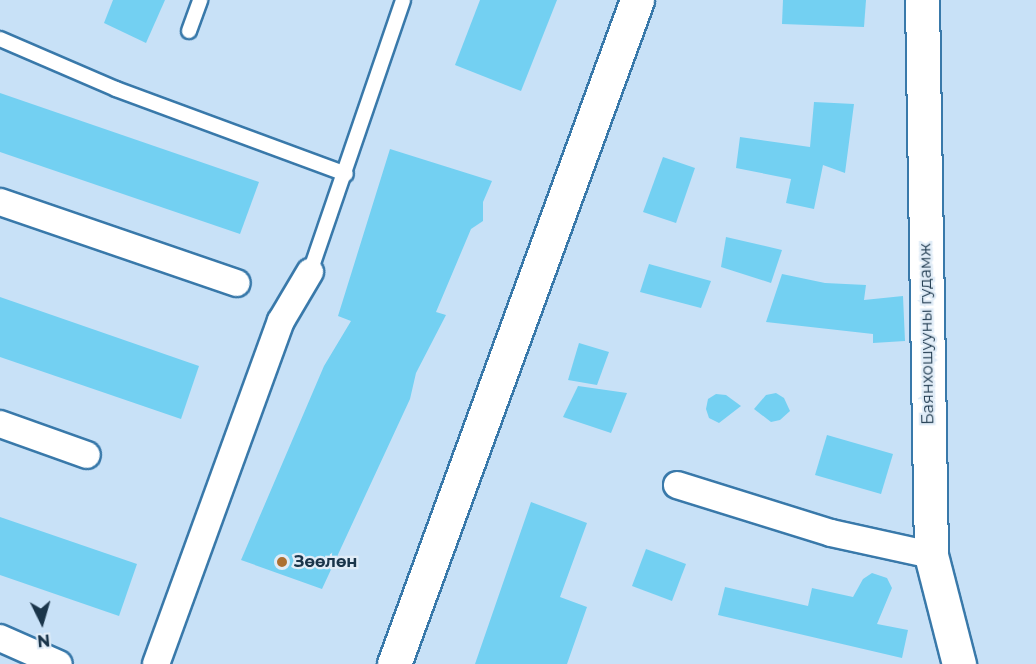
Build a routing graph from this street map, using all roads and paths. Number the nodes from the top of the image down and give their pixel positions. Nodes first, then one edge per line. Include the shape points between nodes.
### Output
1 (200, 0) edge
2 (403, 0) edge
3 (637, 0) edge
4 (922, 0) edge
5 (189, 31) dead end
6 (0, 39) edge
7 (346, 174) junction
8 (0, 202) edge
9 (310, 272) joint
10 (237, 283) dead end
11 (0, 424) edge
12 (87, 455) dead end
13 (677, 485) dead end
14 (931, 555) junction
15 (0, 638) edge
16 (59, 664) edge
17 (156, 664) edge
18 (394, 664) edge
19 (959, 664) edge

1 - 5 lane
2 - 7 lane
3 - 18 street
4 - 14 street, Баянхошууны гудамж
6 - 7 lane via 116,89
7 - 9 lane
8 - 10 street
9 - 17 street via 280,321
11 - 12 street
13 - 14 street via 831,534
14 - 19 street, Баянхошууны гудамж
15 - 16 street

